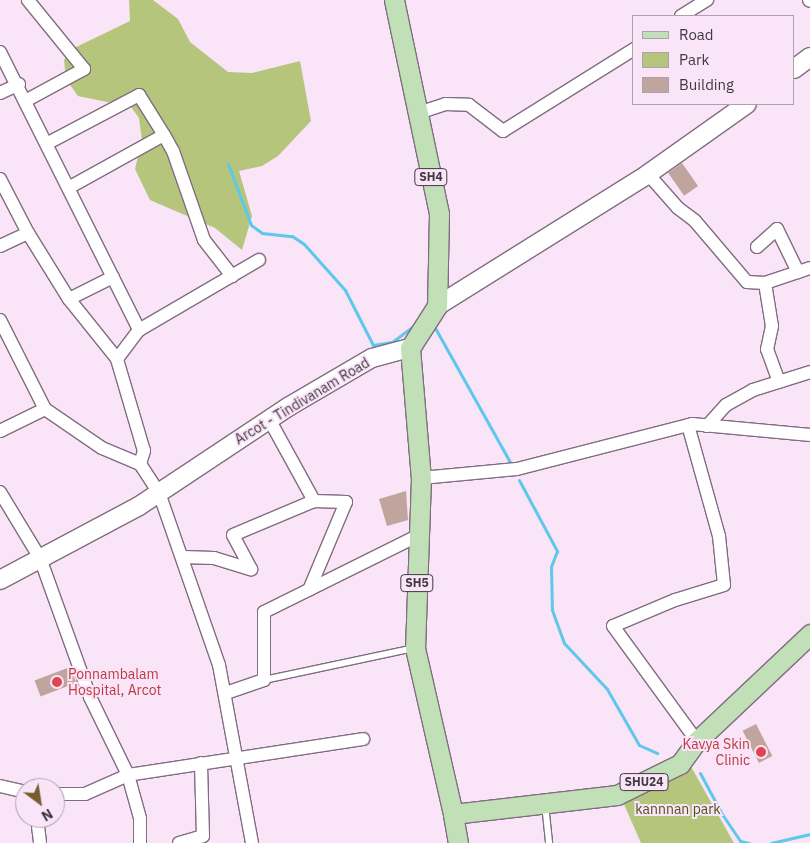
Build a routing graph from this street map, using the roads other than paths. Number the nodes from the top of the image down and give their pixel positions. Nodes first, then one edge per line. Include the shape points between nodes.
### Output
1 (28, 0) edge
2 (394, 0) edge
3 (707, 0) edge
4 (683, 15) edge
5 (632, 51) edge
6 (0, 52) edge
7 (810, 57) edge
8 (795, 68) edge
9 (19, 84) junction
10 (0, 93) edge
11 (27, 100) junction
12 (746, 105) edge
13 (418, 113) junction
14 (164, 135) junction
15 (48, 143) junction
16 (648, 174) junction
17 (0, 179) edge
18 (70, 187) junction
19 (28, 233) junction
20 (0, 246) edge
21 (757, 247) dead end
22 (259, 260) dead end
23 (804, 270) edge
24 (232, 276) junction
25 (112, 277) junction
26 (765, 283) junction
27 (69, 299) junction
28 (437, 306) junction
29 (0, 320) edge
30 (138, 330) junction
31 (410, 348) junction
32 (117, 360) junction
33 (810, 372) edge
34 (778, 382) junction
35 (44, 409) junction
36 (269, 419) junction
37 (688, 425) junction
38 (707, 426) junction
39 (0, 431) edge
40 (810, 435) edge
41 (140, 464) junction
42 (421, 478) junction
43 (0, 492) edge
44 (159, 493) junction
45 (314, 502) junction
46 (419, 535) junction
47 (183, 557) junction
48 (40, 558) junction
49 (0, 580) edge
50 (309, 590) junction
51 (810, 634) edge
52 (415, 648) junction
53 (264, 680) junction
54 (226, 693) junction
55 (364, 739) dead end
56 (697, 741) junction
57 (236, 758) junction
58 (201, 763) junction
59 (128, 775) junction
60 (0, 786) edge
61 (15, 790) edge
62 (65, 794) edge
63 (545, 803) junction
64 (453, 814) junction
65 (38, 828) edge
66 (40, 843) edge
67 (140, 843) edge
68 (179, 843) edge
69 (252, 843) edge
70 (458, 843) edge
71 (549, 843) edge

1 - 11 street via 84,69
2 - 13 main road, SH4
3 - 4 street
5 - 13 street via 502,131 469,105 445,104
6 - 9 street
7 - 8 main road
9 - 10 street
9 - 11 street
11 - 15 street
12 - 16 main road
13 - 28 main road, SH4 via 439,214
14 - 15 street via 139,95
14 - 18 street
14 - 24 street via 173,151 204,240
15 - 18 street
16 - 26 street via 678,208 695,221 739,276 747,282
16 - 28 main road
17 - 19 street
18 - 25 street
19 - 20 street
19 - 27 street
21 - 23 street via 777,230
22 - 24 street
23 - 26 street
24 - 30 street
25 - 27 street
25 - 30 street
26 - 34 street via 772,326 767,349
27 - 32 street
28 - 31 main road
29 - 35 street
30 - 32 street
31 - 36 main road, Arcot - Tindivanam Road via 372,358
31 - 42 main road, SH5
32 - 41 street via 144,451
33 - 34 street
34 - 38 street via 753,390 726,405
35 - 39 street
35 - 41 street via 102,448
36 - 44 main road, Arcot - Tindivanam Road
36 - 45 street
37 - 38 street
37 - 42 street via 517,469
37 - 56 street via 719,536 724,585 640,612 613,626
38 - 40 street
41 - 44 street
42 - 46 main road, SH5
43 - 48 street
44 - 47 street
44 - 48 main road, Arcot - Tindivanam Road
45 - 47 street via 233,535 251,569 214,558
45 - 50 street via 346,502
46 - 50 street
46 - 52 main road, SH5
47 - 54 street
48 - 49 main road, Arcot - Tindivanam Road
48 - 59 street via 90,697
50 - 53 street via 264,612
51 - 56 main road, SHU24
52 - 53 lane
52 - 64 main road, SH5
53 - 54 street
54 - 57 street
55 - 57 street
56 - 63 main road, SHU24 via 680,764 617,796
57 - 58 street
57 - 69 street
58 - 59 street
58 - 68 street via 203,836
59 - 62 street via 85,794
59 - 67 street via 140,818
60 - 61 street
63 - 64 main road, SHU24
63 - 71 lane
64 - 70 main road
65 - 66 street

